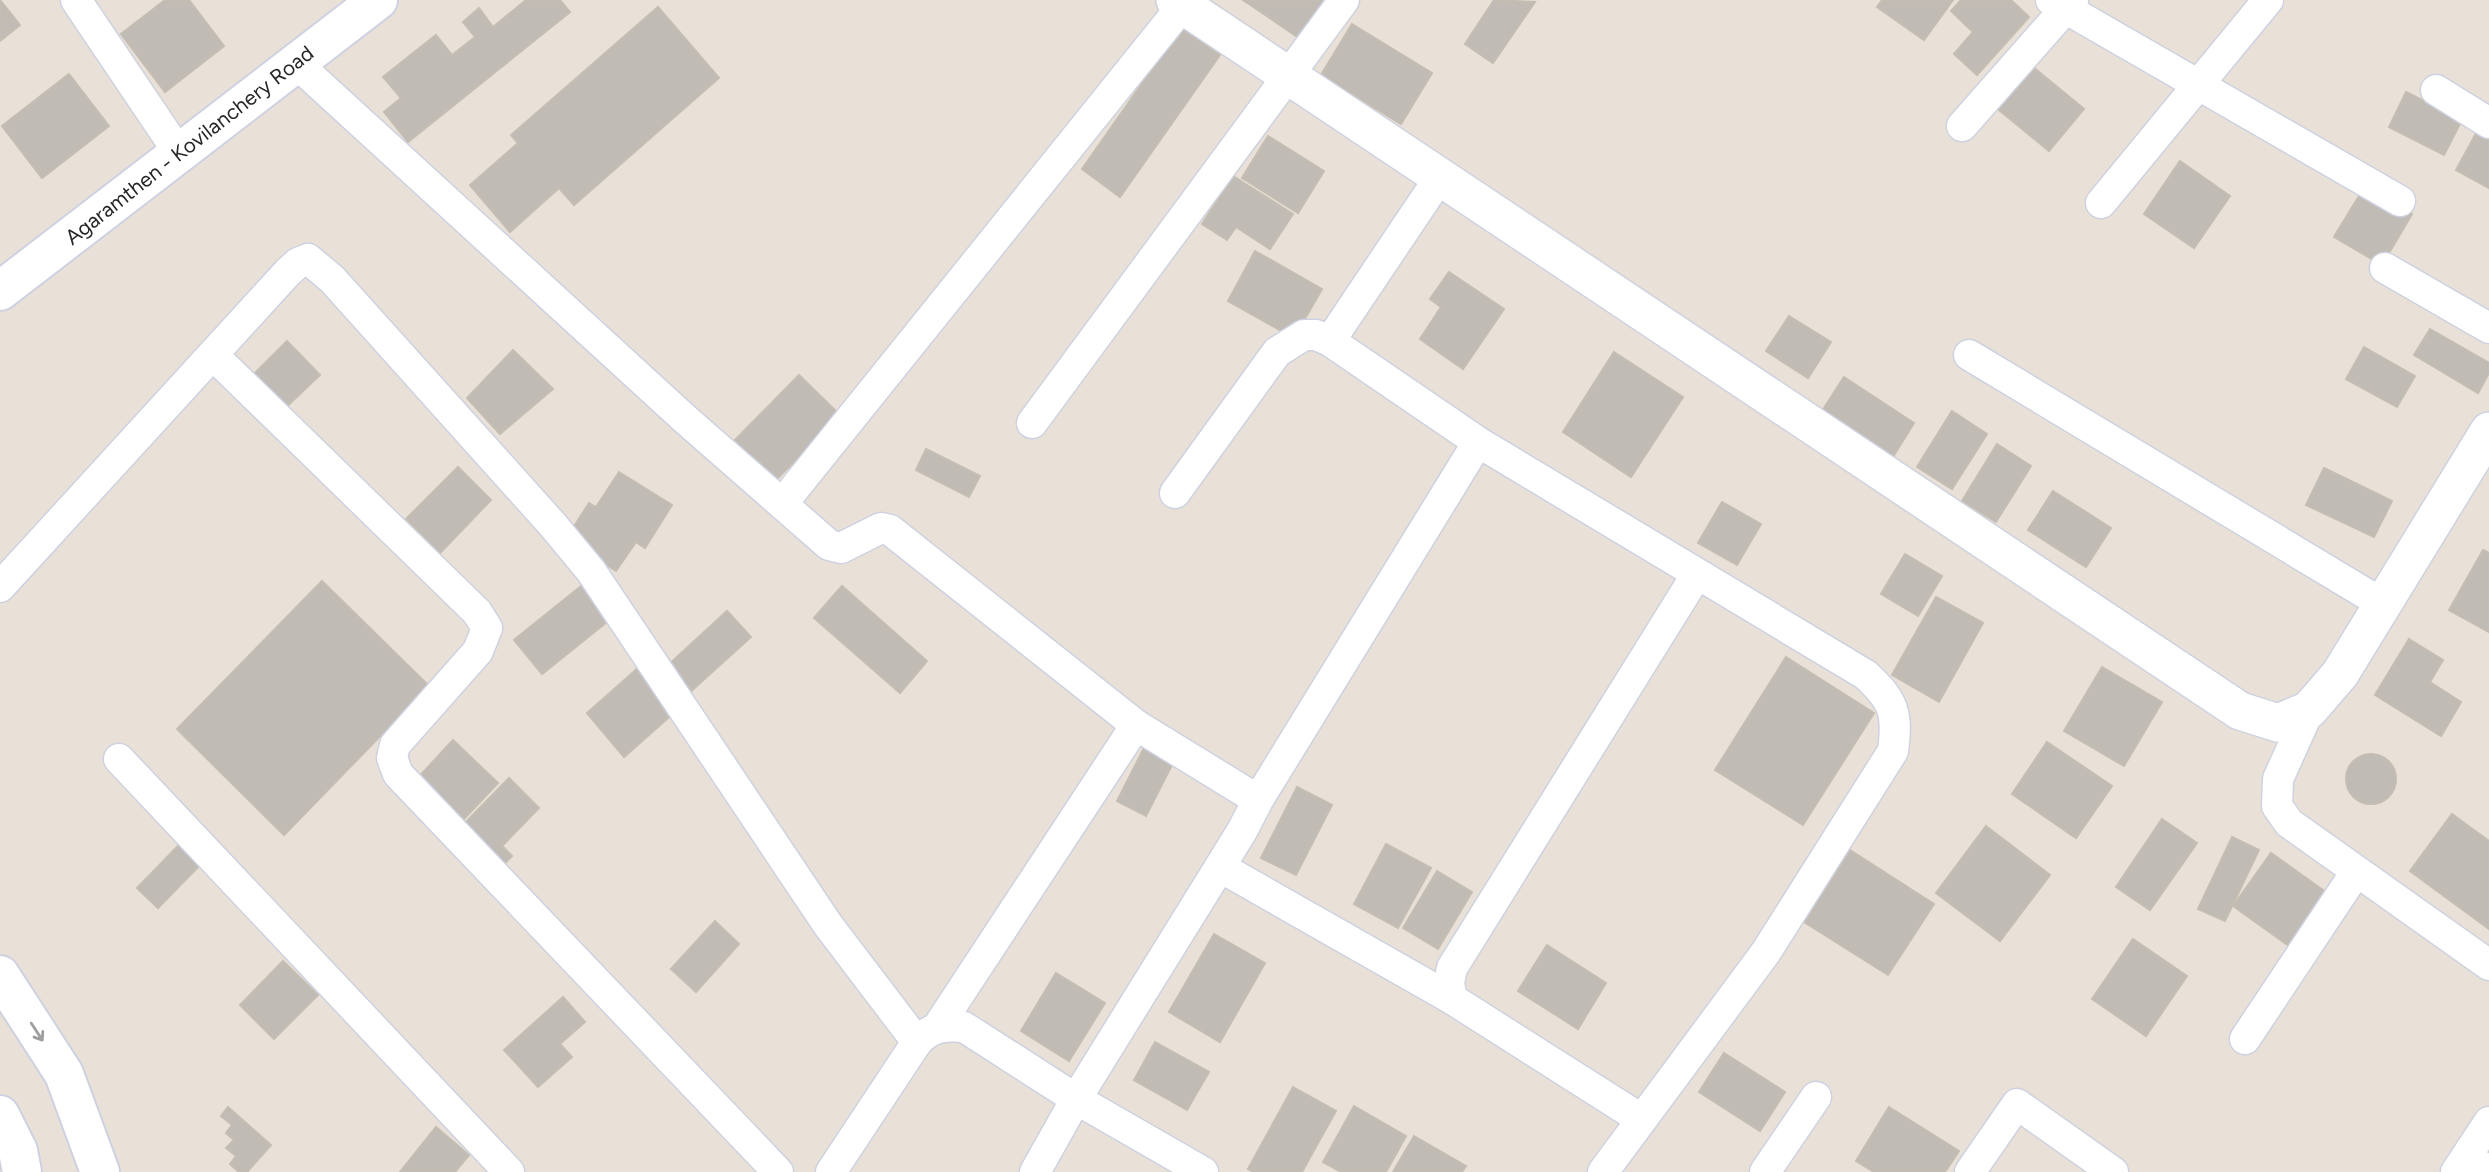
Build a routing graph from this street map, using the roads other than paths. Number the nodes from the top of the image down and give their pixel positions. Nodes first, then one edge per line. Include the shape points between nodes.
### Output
1 (76, 0) edge
2 (378, 0) edge
3 (1344, 0) edge
4 (2268, 0) edge
5 (1179, 3) edge
6 (2063, 3) edge
7 (296, 63) junction
8 (1287, 75) junction
9 (2200, 86) junction
10 (2436, 90) dead end
11 (2489, 123) edge
12 (1962, 126) dead end
13 (178, 153) junction
14 (1440, 177) junction
15 (2400, 201) dead end
16 (2101, 203) dead end
17 (2385, 268) dead end
18 (0, 290) edge
19 (2489, 328) edge
20 (1330, 341) junction
21 (1969, 355) dead end
22 (214, 356) junction
23 (1032, 423) dead end
24 (2489, 431) edge
25 (1478, 442) junction
26 (1175, 493) dead end
27 (782, 504) junction
28 (1697, 574) junction
29 (0, 587) edge
30 (2383, 604) junction
31 (2309, 710) junction
32 (1136, 725) junction
33 (120, 759) dead end
34 (1258, 800) junction
35 (1220, 867) junction
36 (2356, 872) junction
37 (2489, 965) edge
38 (0, 975) edge
39 (1452, 999) junction
40 (927, 1035) junction
41 (2245, 1039) dead end
42 (1816, 1097) dead end
43 (1076, 1099) junction
44 (0, 1115) edge
45 (1641, 1119) junction
46 (2489, 1122) edge
47 (2470, 1167) edge
48 (22, 1172) edge
49 (100, 1172) edge
50 (509, 1172) edge
51 (778, 1172) edge
52 (831, 1172) edge
53 (1035, 1172) edge
54 (1203, 1172) edge
55 (1603, 1172) edge
56 (1765, 1172) edge
57 (1970, 1172) edge
58 (2113, 1172) edge

1 - 13 street
2 - 7 main road, Agaramthen - Kovilanchery Road
3 - 8 street
4 - 9 street
5 - 8 street
5 - 27 street
6 - 9 street
6 - 12 street
7 - 13 main road, Agaramthen - Kovilanchery Road
7 - 27 street
8 - 14 street
8 - 23 street
9 - 15 street
9 - 16 street
10 - 11 street
13 - 18 main road, Agaramthen - Kovilanchery Road
14 - 20 street
14 - 31 street via 2241,711 2278,723
17 - 19 street
20 - 25 street
20 - 26 street via 1304,335 1277,352
21 - 30 street
22 - 29 street
22 - 40 street via 298,263 308,259 321,268 591,571 828,925
22 - 51 street via 477,611 487,628 478,651 395,745 392,758 398,774
24 - 30 street
25 - 28 street
25 - 34 street
27 - 32 street via 835,548 881,528 890,530
28 - 39 street via 1452,968
28 - 45 street via 1866,675 1885,693 1897,720 1893,751 1766,952
30 - 31 street via 2340,674
31 - 36 street via 2278,779 2277,806 2289,822
32 - 34 street
32 - 40 street
33 - 50 street
34 - 35 street
35 - 39 street
35 - 43 street
36 - 37 street
36 - 41 street
38 -> 49 main road via 64,1074
39 - 45 street
40 - 43 street via 964,1027
40 - 52 street
42 - 56 street
43 - 53 street
43 - 54 street
44 - 48 main road via 18,1151
45 - 55 street
46 - 47 street
57 - 58 street via 2017,1104

